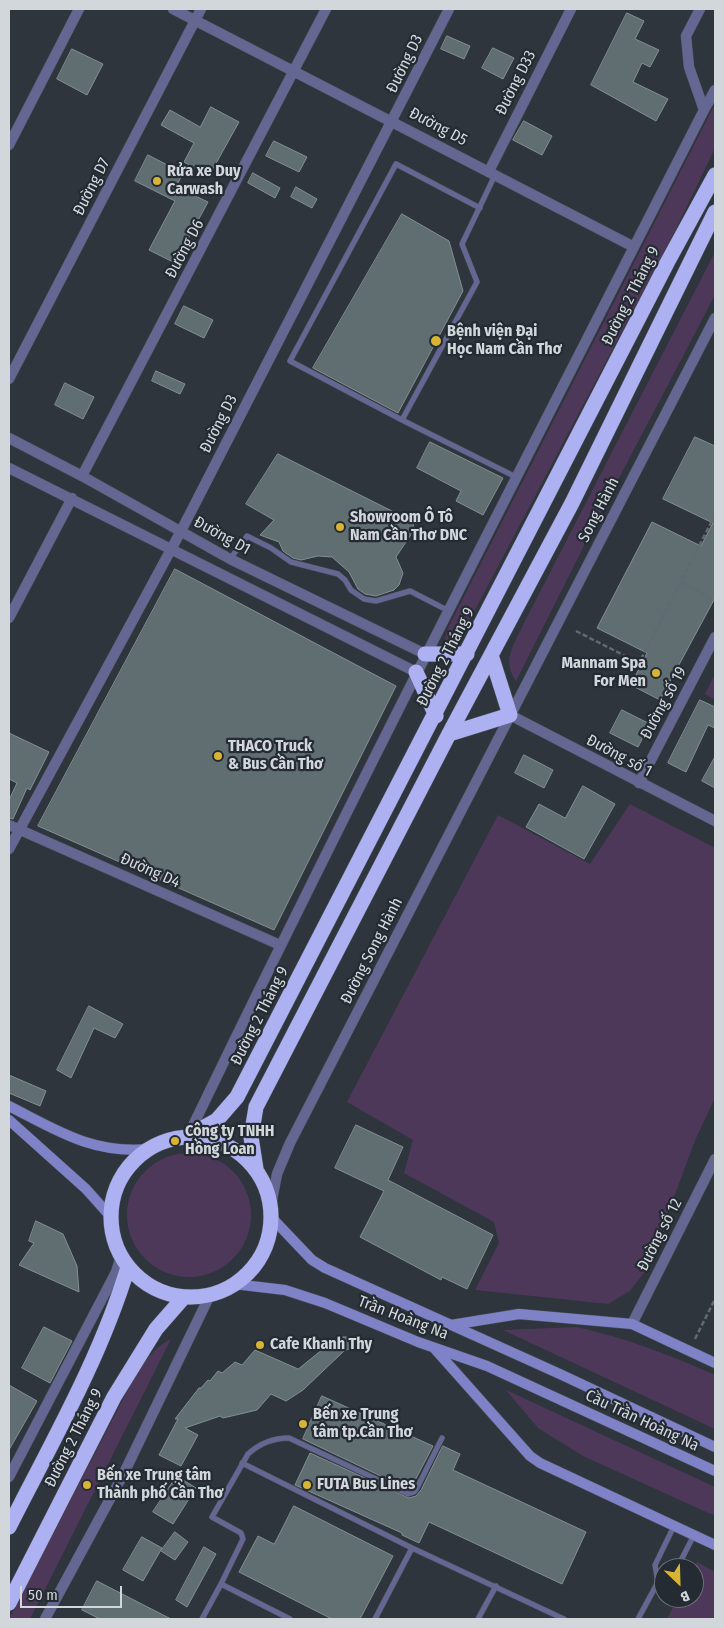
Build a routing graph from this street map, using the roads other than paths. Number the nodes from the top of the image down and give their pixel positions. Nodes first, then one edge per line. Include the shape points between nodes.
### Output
1 (79, 9) edge
2 (174, 9) edge
3 (201, 9) edge
4 (326, 9) edge
5 (449, 9) edge
6 (571, 9) edge
7 (700, 9) edge
8 (195, 20) junction
9 (294, 73) junction
10 (715, 90) edge
11 (704, 110) junction
12 (393, 121) junction
13 (9, 146) edge
14 (492, 173) junction
15 (715, 175) edge
16 (480, 208) junction
17 (715, 212) edge
18 (634, 247) junction
19 (715, 318) edge
20 (9, 380) edge
21 (402, 420) junction
22 (9, 438) edge
23 (9, 468) edge
24 (82, 476) junction
25 (516, 477) junction
26 (72, 498) junction
27 (181, 531) junction
28 (168, 550) junction
29 (230, 559) junction
30 (448, 610) junction
31 (9, 618) edge
32 (715, 636) edge
33 (425, 654) junction
34 (467, 654) junction
35 (491, 655) junction
36 (416, 672) junction
37 (510, 715) junction
38 (436, 716) junction
39 (449, 734) junction
40 (639, 783) junction
41 (715, 822) edge
42 (9, 825) edge
43 (19, 829) junction
44 (9, 848) edge
45 (280, 945) junction
46 (9, 1106) edge
47 (9, 1120) edge
48 (188, 1136) junction
49 (148, 1150) junction
50 (715, 1159) edge
51 (256, 1169) junction
52 (271, 1212) junction
53 (111, 1217) junction
54 (124, 1261) junction
55 (234, 1284) junction
56 (210, 1295) junction
57 (184, 1297) junction
58 (632, 1324) junction
59 (449, 1325) junction
60 (433, 1347) junction
61 (715, 1362) edge
62 (562, 1375) joint
63 (556, 1398) joint
64 (442, 1438) dead end
65 (715, 1447) edge
66 (242, 1463) junction
67 (715, 1471) edge
68 (9, 1477) edge
69 (674, 1526) junction
70 (9, 1527) edge
71 (694, 1535) junction
72 (715, 1544) edge
73 (412, 1548) junction
74 (658, 1558) edge
75 (682, 1558) edge
76 (221, 1584) junction
77 (496, 1586) junction
78 (654, 1589) edge
79 (9, 1603) edge
80 (45, 1619) edge
81 (202, 1619) edge
82 (290, 1619) edge
83 (375, 1619) edge
84 (478, 1619) edge
85 (563, 1619) edge
86 (638, 1619) edge

1 - 13 street
2 - 8 street, Đường D5
3 - 8 street, Đường D7
4 - 9 street, Đường D6
5 - 12 street, Đường D3
6 - 14 street, Đường D33
7 - 11 street via 686,36 689,67
8 - 9 street, Đường D5
8 - 20 street, Đường D7
9 - 12 street, Đường D5
9 - 24 street, Đường D6
10 - 11 street
11 - 18 street
12 - 14 street, Đường D5
12 - 27 street, Đường D3
14 - 16 lane
14 - 18 street, Đường D5
15 - 34 highway, Đường 2 Tháng 9
16 - 21 lane via 462,244 477,282
16 - 21 lane via 396,164 290,361
17 - 35 highway via 572,503
18 - 25 street
19 - 37 street, Song Hành
21 - 25 lane
22 - 24 street, Đường D1
23 - 26 street
24 - 27 street, Đường D1
25 - 30 street
26 - 28 street
26 - 31 street
27 - 28 street, Đường D3
27 - 29 street, Đường D1
28 - 36 street
28 - 43 street, Đường D3
29 - 30 lane via 247,536 291,562 338,574 351,590 364,599 376,601 410,591
29 - 33 street, Đường D1
30 - 33 street
32 - 40 street, Đường số 19
33 - 34 highway
33 - 36 street
34 - 38 highway, Đường 2 Tháng 9
35 - 37 highway
35 - 39 highway
36 - 38 highway
36 - 45 street
37 - 39 highway
37 - 40 street, Đường số 1
37 - 52 street, Đường Song Hành via 290,1143 277,1174
38 - 48 highway, Đường 2 Tháng 9 via 237,1097 217,1120
39 - 51 highway via 256,1107 250,1137
40 - 41 street, Đường số 1
42 - 43 street, Đường D4
43 - 44 street, Đường D3
43 - 45 street, Đường D4
45 - 48 street
46 - 49 main road via 88,1144 118,1150
47 - 53 main road via 86,1189
48 - 49 highway via 160,1143
48 - 51 highway via 225,1144
49 - 53 highway via 120,1179
50 - 58 street, Đường số 12
51 - 52 highway via 263,1180
52 - 55 highway via 267,1244 261,1256 245,1277
52 - 59 main road, Trần Hoàng Na via 312,1260
53 - 54 highway via 115,1244
54 - 57 highway via 137,1276 158,1290
54 - 68 street
54 - 70 highway, Đường 2 Tháng 9 via 114,1311 83,1381
55 - 56 highway
55 - 60 main road, Trần Hoàng Na via 268,1287 306,1296
56 - 57 highway
56 - 80 street via 124,1473
57 - 79 highway, Đường 2 Tháng 9 via 156,1329 114,1397
58 - 59 main road via 518,1314
58 - 61 main road
59 - 62 main road, Trần Hoàng Na
60 - 63 main road, Trần Hoàng Na via 487,1366
60 - 69 main road via 540,1464
62 - 65 main road, Cầu Trần Hoàng Na
63 - 67 main road, Cầu Trần Hoàng Na
64 - 66 lane via 417,1488 408,1494 289,1438 255,1447
66 - 73 lane
66 - 76 lane via 212,1517 243,1535
69 - 71 main road
69 - 74 lane
71 - 72 main road
71 - 75 lane
73 - 77 lane
73 - 83 lane
76 - 81 lane
76 - 82 lane
77 - 84 lane
77 - 85 lane
78 - 86 lane

